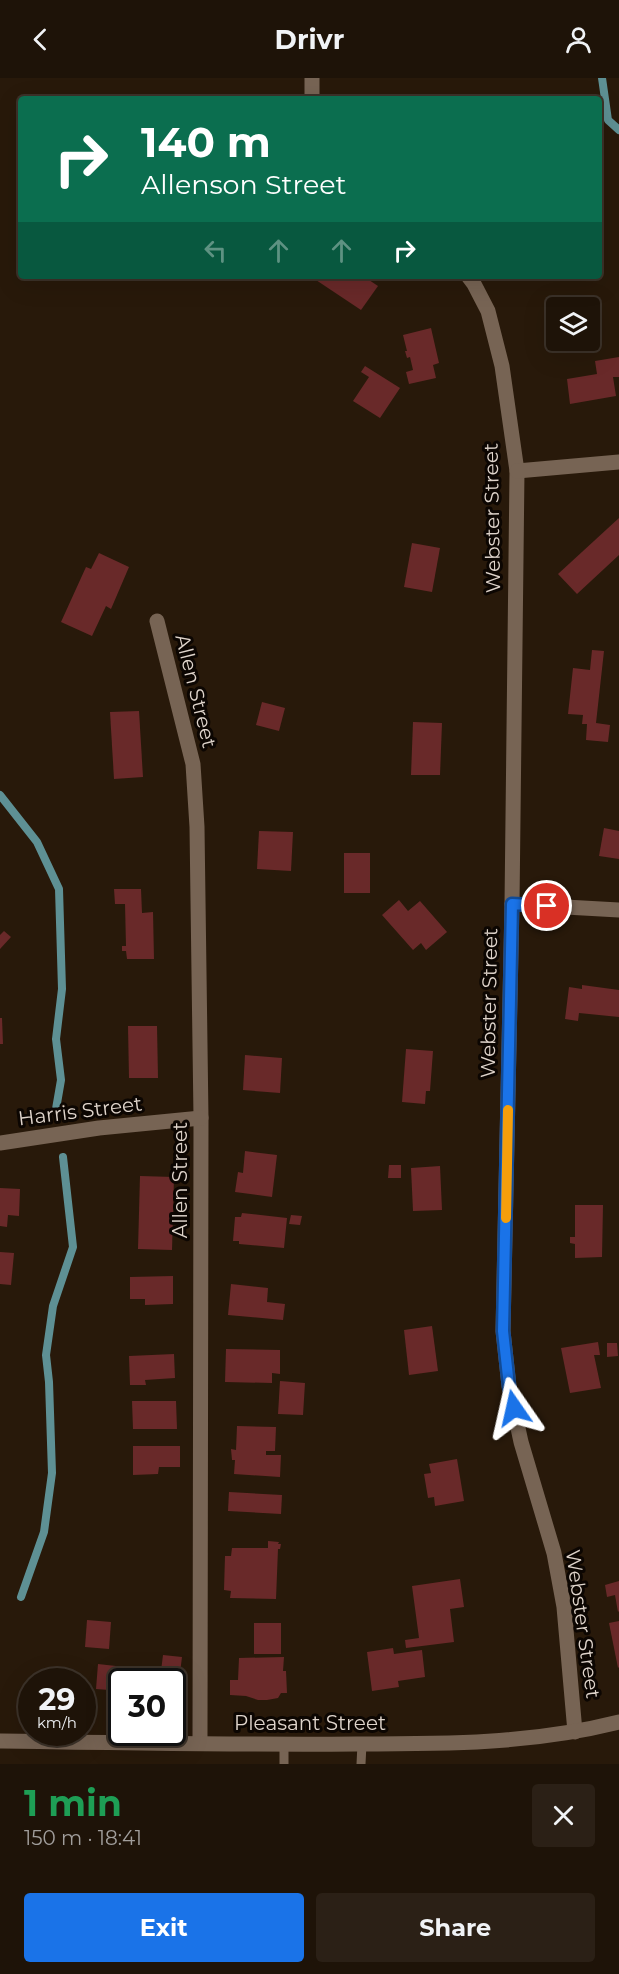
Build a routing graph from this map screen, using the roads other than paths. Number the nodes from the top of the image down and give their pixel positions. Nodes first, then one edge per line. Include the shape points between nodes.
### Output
1 (312, 78) edge
2 (312, 96) edge
3 (470, 279) edge
4 (619, 462) edge
5 (517, 471) junction
6 (157, 621) dead end
7 (512, 904) junction
8 (619, 910) edge
9 (201, 1118) junction
10 (0, 1143) edge
11 (619, 1722) edge
12 (575, 1732) junction
13 (0, 1741) edge
14 (200, 1743) junction
15 (362, 1744) junction
16 (284, 1745) junction
17 (284, 1764) edge
18 (361, 1764) edge

1 - 2 street
3 - 5 street, Webster Street via 488,311 502,366
4 - 5 street
5 - 7 street, Webster Street
6 - 9 street, Allen Street via 193,764
7 - 8 street
7 - 12 street, Webster Street via 503,1331 521,1442 556,1564 564,1607
9 - 10 street, Harris Street
9 - 14 street, Allen Street
11 - 12 street, Pleasant Street
12 - 15 street, Pleasant Street via 500,1742
13 - 14 street, Pleasant Street
14 - 16 street, Pleasant Street
15 - 16 street, Pleasant Street
15 - 18 lane
16 - 17 lane

